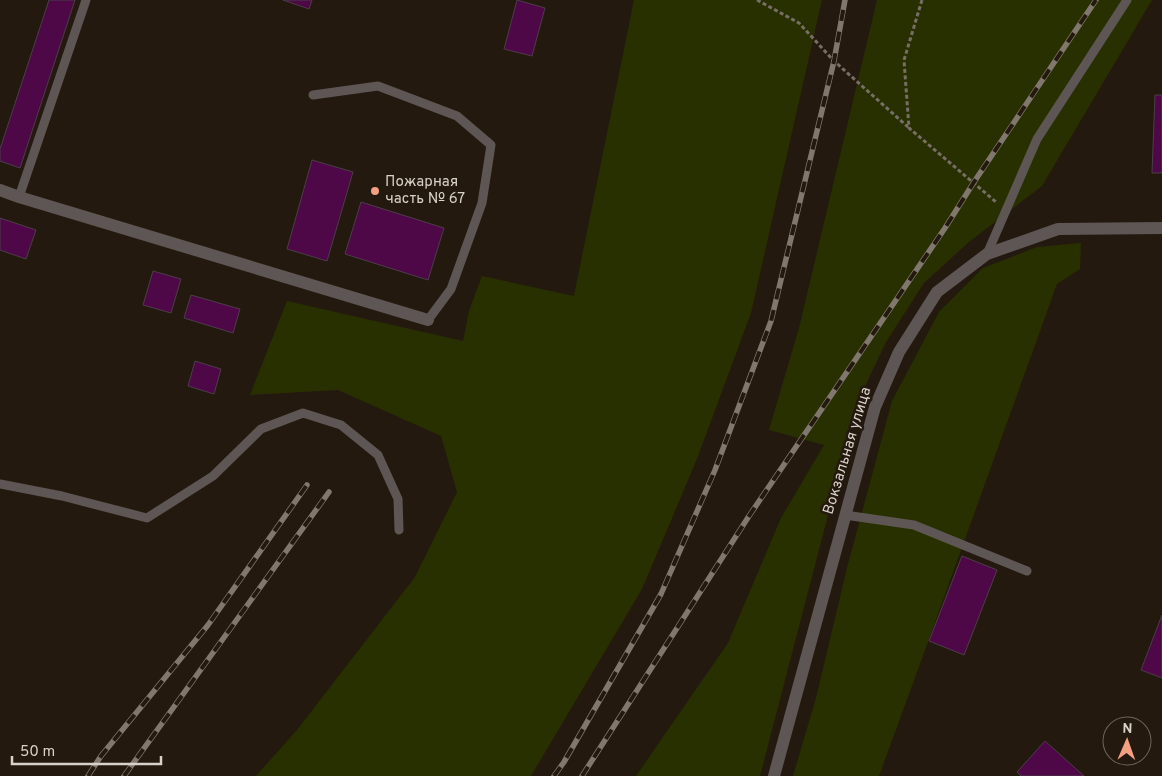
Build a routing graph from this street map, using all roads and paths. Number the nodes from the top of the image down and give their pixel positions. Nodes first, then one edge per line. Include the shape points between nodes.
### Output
1 (86, 0) edge
2 (757, 0) edge
3 (922, 0) edge
4 (1127, 0) edge
5 (313, 95) dead end
6 (909, 128) junction
7 (0, 190) edge
8 (19, 197) junction
9 (1006, 211) junction
10 (1162, 228) edge
11 (987, 254) junction
12 (428, 320) joint
13 (0, 484) edge
14 (846, 515) junction
15 (400, 530) dead end
16 (1027, 571) dead end
17 (774, 776) edge

1 - 8 lane
2 - 6 path via 799,23 834,61
3 - 6 path via 904,60
4 - 9 lane via 1037,139
5 - 12 lane via 378,86 457,116 491,145 482,203 467,246 451,289
6 - 9 path
7 - 8 street
8 - 12 street
9 - 11 lane
10 - 11 street, Вокзальная улица via 1058,229
11 - 14 street, Вокзальная улица via 937,292 899,352 875,408
13 - 15 lane via 147,518 213,476 261,429 303,413 342,425 378,455 398,499
14 - 16 lane via 914,525
14 - 17 street, Вокзальная улица

